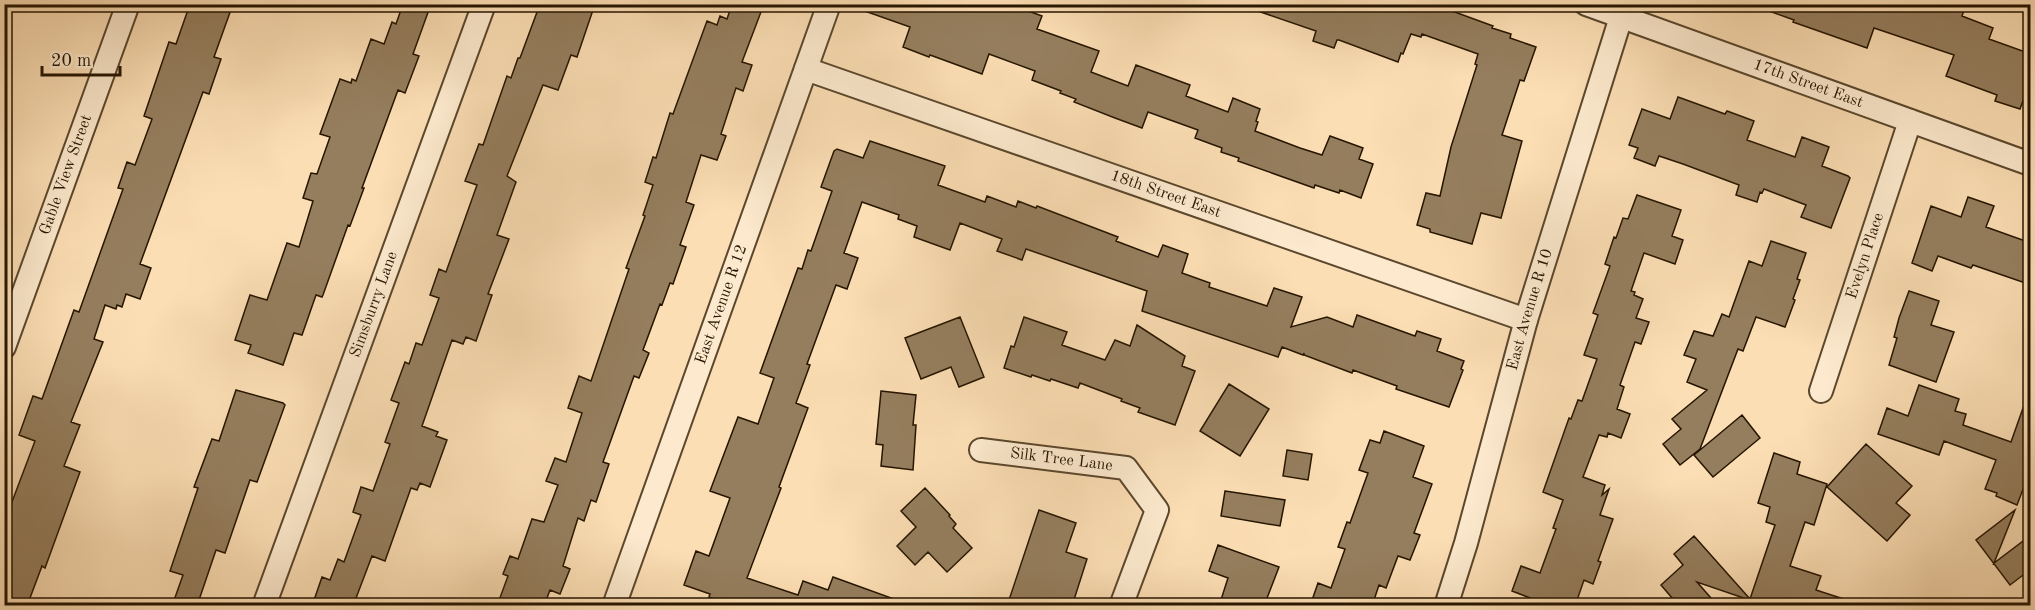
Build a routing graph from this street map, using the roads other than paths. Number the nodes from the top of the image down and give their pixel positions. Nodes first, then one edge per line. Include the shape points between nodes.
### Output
1 (128, 4) edge
2 (484, 4) edge
3 (829, 4) edge
4 (1586, 4) edge
5 (1621, 17) junction
6 (806, 69) junction
7 (1910, 121) junction
8 (2031, 164) edge
9 (1526, 320) junction
10 (4, 347) edge
11 (1821, 391) dead end
12 (981, 450) dead end
13 (264, 606) edge
14 (614, 606) edge
15 (1121, 606) edge
16 (1446, 606) edge

1 - 10 street, Gable View Street
2 - 13 street, Simsburry Lane
3 - 6 street, East Avenue R 12
4 - 5 street, 17th Street East
5 - 7 street, 17th Street East
5 - 9 street, East Avenue R 10
6 - 9 street, 18th Street East
6 - 14 street, East Avenue R 12
7 - 8 street, 17th Street East
7 - 11 street, Evelyn Place
9 - 16 street, East Avenue R 10
12 - 15 street, Silk Tree Lane via 1126,468 1157,510

